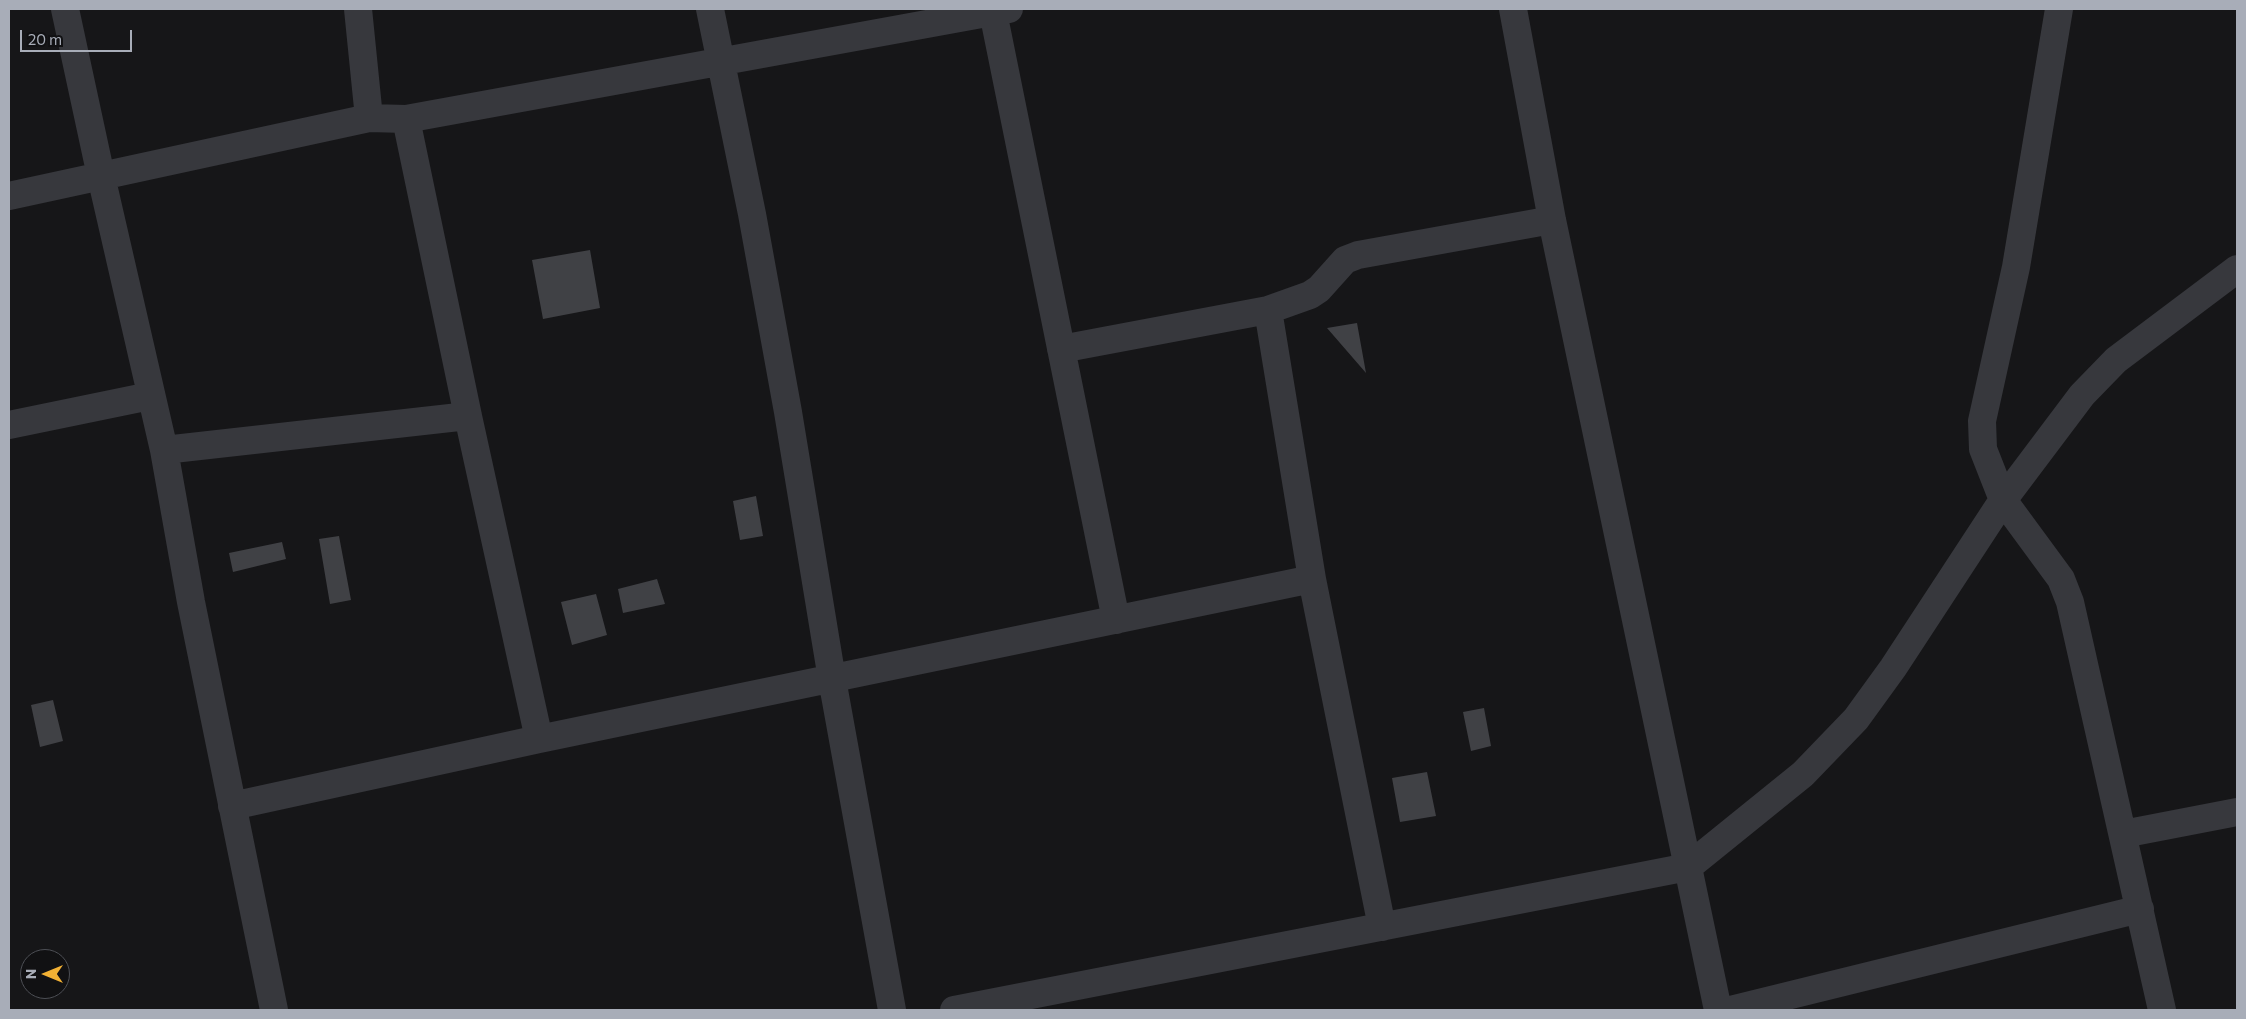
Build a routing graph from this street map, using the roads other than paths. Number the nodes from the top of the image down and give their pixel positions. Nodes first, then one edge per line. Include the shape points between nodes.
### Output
1 (66, 9) edge
2 (358, 9) edge
3 (710, 9) edge
4 (1513, 9) edge
5 (2059, 9) edge
6 (1001, 10) edge
7 (720, 62) junction
8 (369, 118) junction
9 (406, 119) junction
10 (101, 176) junction
11 (9, 196) edge
12 (1552, 220) junction
13 (2237, 269) edge
14 (1268, 310) junction
15 (1061, 349) junction
16 (150, 396) junction
17 (468, 416) junction
18 (9, 425) edge
19 (164, 450) junction
20 (2003, 500) junction
21 (1312, 579) junction
22 (1116, 620) junction
23 (832, 680) junction
24 (540, 739) junction
25 (232, 806) junction
26 (2237, 812) edge
27 (2123, 834) junction
28 (1688, 868) junction
29 (2140, 909) junction
30 (1382, 927) junction
31 (274, 1010) edge
32 (892, 1010) edge
33 (954, 1010) edge
34 (1718, 1010) edge
35 (1730, 1010) edge
36 (2162, 1010) edge

1 - 10 street
2 - 8 street
3 - 7 street
4 - 12 street
5 - 20 street via 2016,267 1982,421 1982,449
6 - 7 street
6 - 15 street
7 - 9 street
7 - 23 street via 754,224
8 - 9 street
8 - 10 street
9 - 17 street
10 - 11 street
10 - 16 street
12 - 14 street via 1358,254 1346,260 1310,295
12 - 28 street
13 - 20 street via 2116,360 2082,395
14 - 15 street
14 - 21 street
15 - 22 street
16 - 18 street
16 - 19 street
17 - 19 street
17 - 24 street
19 - 25 street
20 - 27 street via 2061,579 2070,602
20 - 28 street via 1856,719 1803,774
21 - 22 street
21 - 30 street
22 - 23 street
23 - 24 street
23 - 32 street
24 - 25 street
25 - 31 street
26 - 27 street
27 - 29 street
28 - 30 street
28 - 34 street
29 - 35 street
29 - 36 street
30 - 33 street

